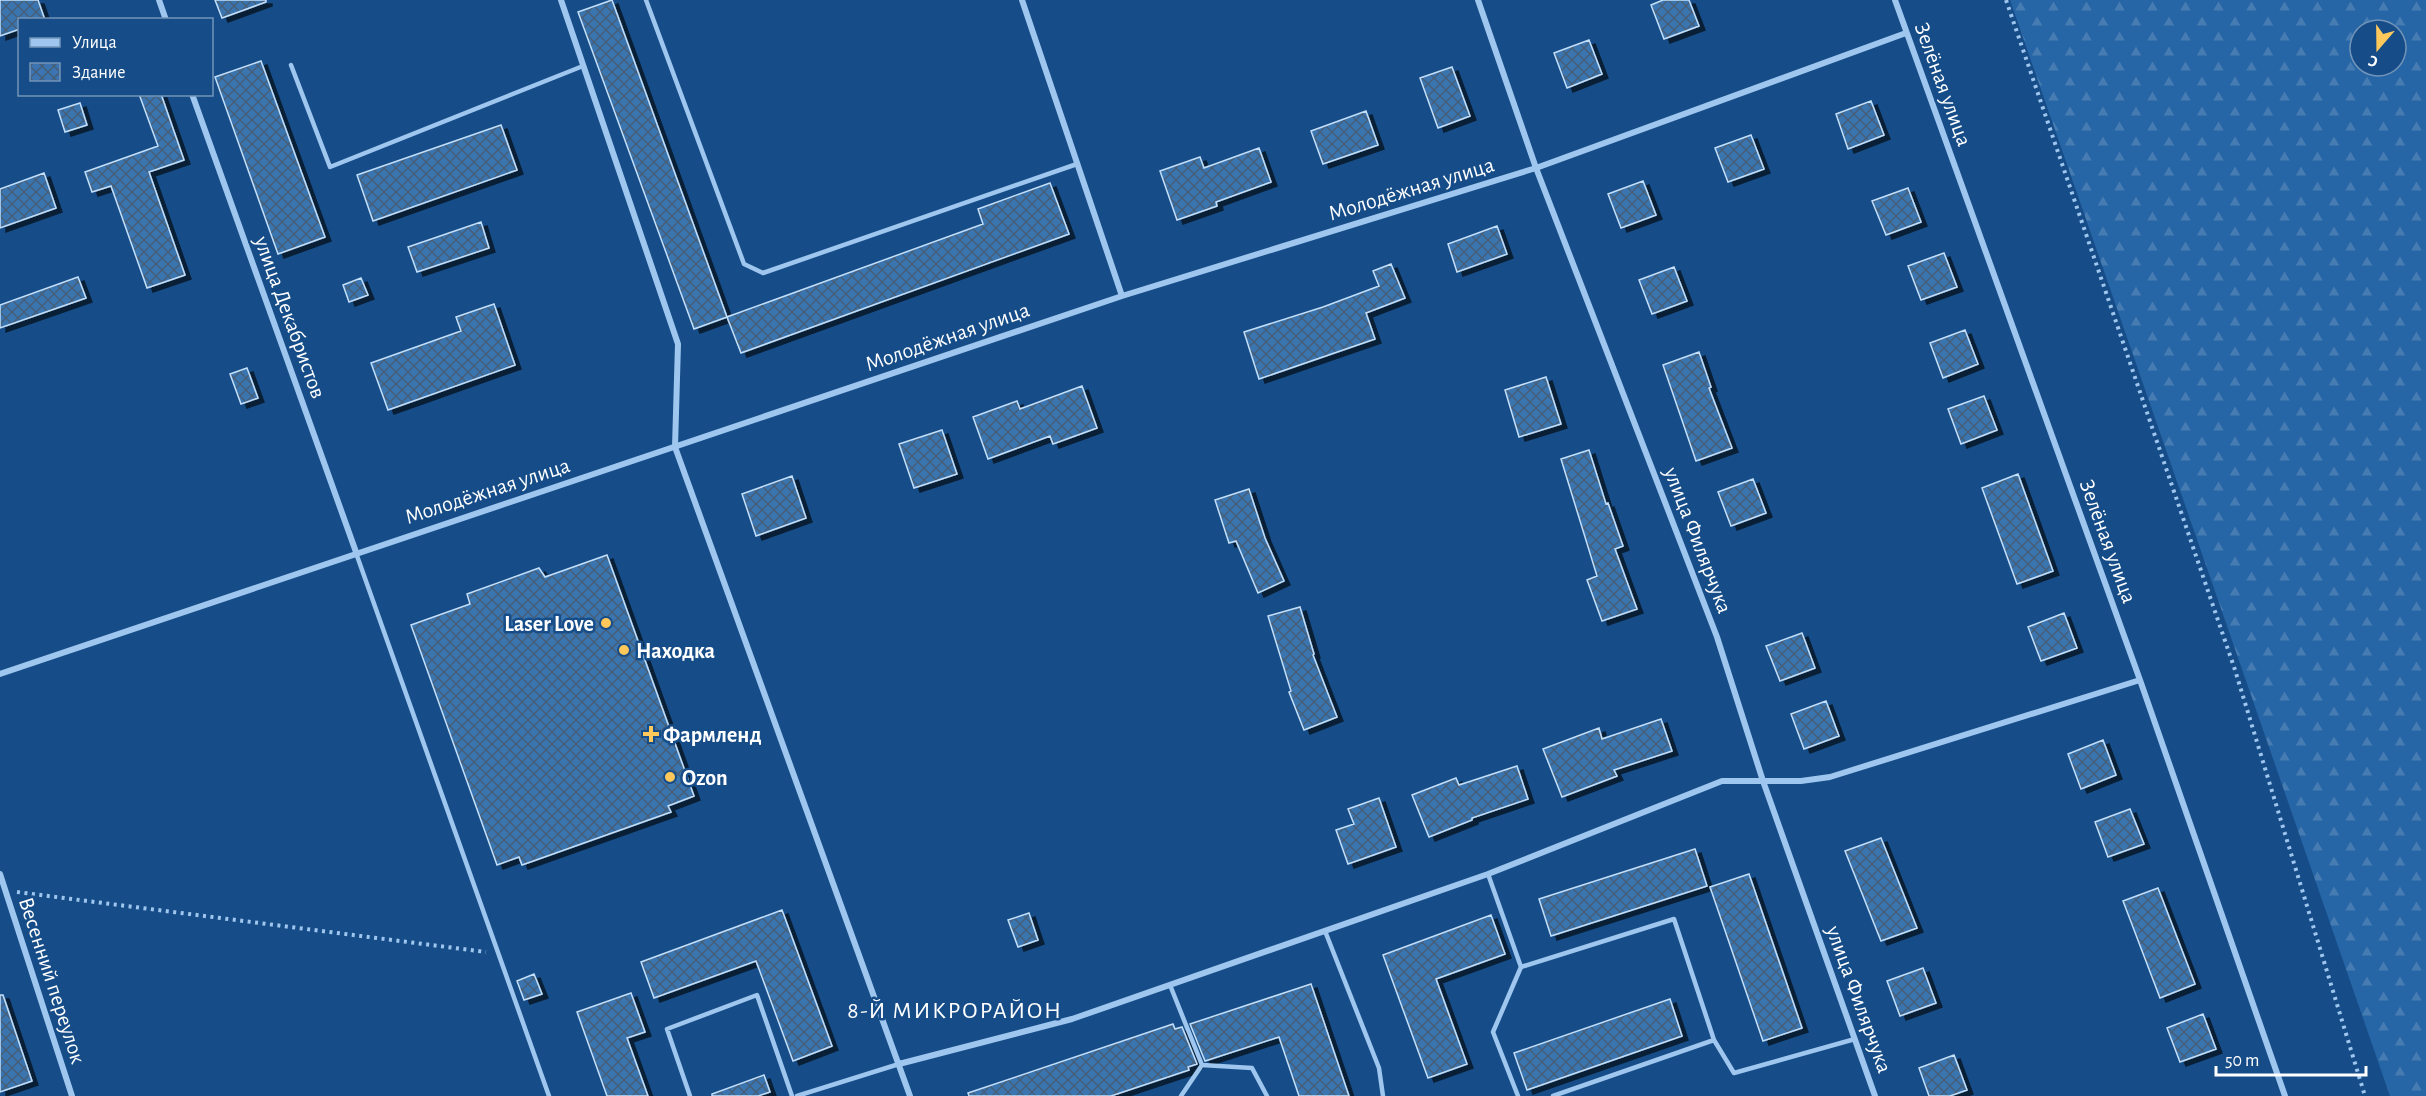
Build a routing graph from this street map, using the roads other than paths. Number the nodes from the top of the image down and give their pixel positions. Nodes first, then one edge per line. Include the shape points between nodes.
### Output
1 (159, 0) edge
2 (561, 0) edge
3 (646, 0) edge
4 (1022, 0) edge
5 (1478, 0) edge
6 (1894, 0) edge
7 (165, 18) edge
8 (1906, 33) junction
9 (291, 65) dead end
10 (583, 66) junction
11 (193, 96) edge
12 (1077, 164) junction
13 (1536, 168) junction
14 (1122, 296) junction
15 (675, 447) junction
16 (356, 552) junction
17 (0, 674) edge
18 (2140, 680) junction
19 (1763, 781) junction
20 (0, 874) edge
21 (1488, 874) junction
22 (1325, 931) junction
23 (1521, 967) junction
24 (1170, 985) junction
25 (1855, 1039) junction
26 (1714, 1040) junction
27 (899, 1064) junction
28 (1202, 1065) junction
29 (72, 1096) edge
30 (549, 1096) edge
31 (690, 1096) edge
32 (792, 1096) edge
33 (797, 1096) edge
34 (910, 1096) edge
35 (1181, 1096) edge
36 (1267, 1096) edge
37 (1383, 1096) edge
38 (1518, 1096) edge
39 (1553, 1096) edge
40 (1875, 1096) edge
41 (2285, 1096) edge

1 - 7 street
2 - 10 street
3 - 12 lane via 744,264 763,273
4 - 12 street
5 - 13 street, улица Филярчука
6 - 8 street, Зелёная улица
8 - 13 street, Молодёжная улица
8 - 18 street, Зелёная улица
9 - 10 lane via 330,167
10 - 15 street via 678,344
11 - 16 street, улица Декабристов
12 - 14 street
13 - 14 street, Молодёжная улица
13 - 19 street, улица Филярчука via 1717,637
14 - 15 street, Молодёжная улица
15 - 16 street, Молодёжная улица
15 - 27 street
16 - 17 street, Молодёжная улица
16 - 30 lane
18 - 19 street via 1830,777
18 - 41 street, Зелёная улица
19 - 21 street via 1722,781
19 - 25 street, улица Филярчука
20 - 29 street, Весенний переулок
21 - 22 street
21 - 23 lane
22 - 24 street
22 - 37 lane via 1378,1068
23 - 26 lane via 1674,919
23 - 38 lane via 1493,1032
24 - 27 street via 1072,1019
24 - 28 lane
25 - 26 lane via 1734,1073
25 - 40 street, улица Филярчука
26 - 39 lane
27 - 33 lane
27 - 34 street
28 - 35 lane
28 - 36 lane via 1252,1068
31 - 32 lane via 667,1029 757,995

